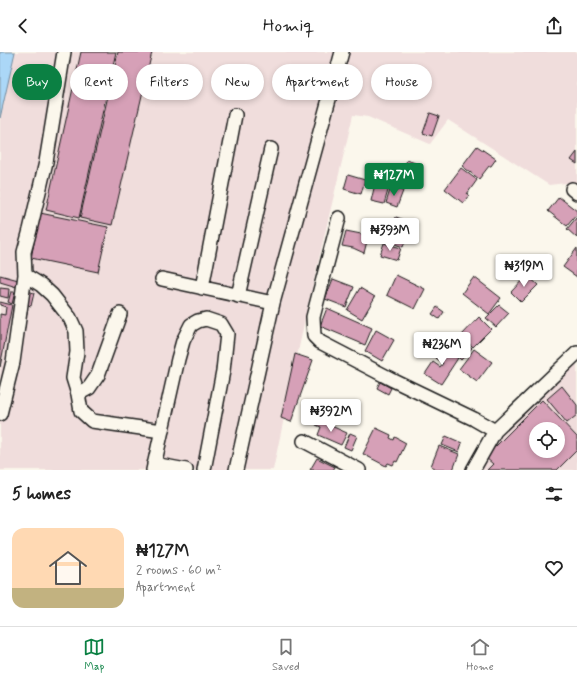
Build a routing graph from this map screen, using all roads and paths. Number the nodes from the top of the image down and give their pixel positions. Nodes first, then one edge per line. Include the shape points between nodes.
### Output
1 (64, 52) edge
2 (342, 52) edge
3 (235, 115) dead end
4 (271, 149) dead end
5 (339, 218) dead end
6 (25, 275) junction
7 (162, 279) dead end
8 (202, 288) junction
9 (238, 296) junction
10 (273, 303) junction
11 (120, 314) dead end
12 (577, 353) edge
13 (78, 394) junction
14 (0, 414) edge
15 (162, 431) junction
16 (495, 431) junction
17 (304, 440) dead end
18 (154, 467) edge
19 (186, 470) edge
20 (204, 470) edge
21 (236, 470) edge
22 (359, 470) edge
23 (473, 470) edge

1 - 6 street via 46,162 24,252
2 - 10 street
3 - 8 street
4 - 9 street
5 - 16 street via 313,317 314,336 320,342
6 - 13 street via 52,295 76,330 77,352 73,378
6 - 14 street via 13,362
7 - 8 street
8 - 9 street
9 - 10 street
10 - 21 street
11 - 13 street via 98,376 89,388
12 - 16 street
13 - 15 street via 81,411 92,421
15 - 18 street
15 - 20 street via 178,359 191,325 206,319 221,324 227,334 223,371
16 - 23 street
17 - 22 street
18 - 19 street

